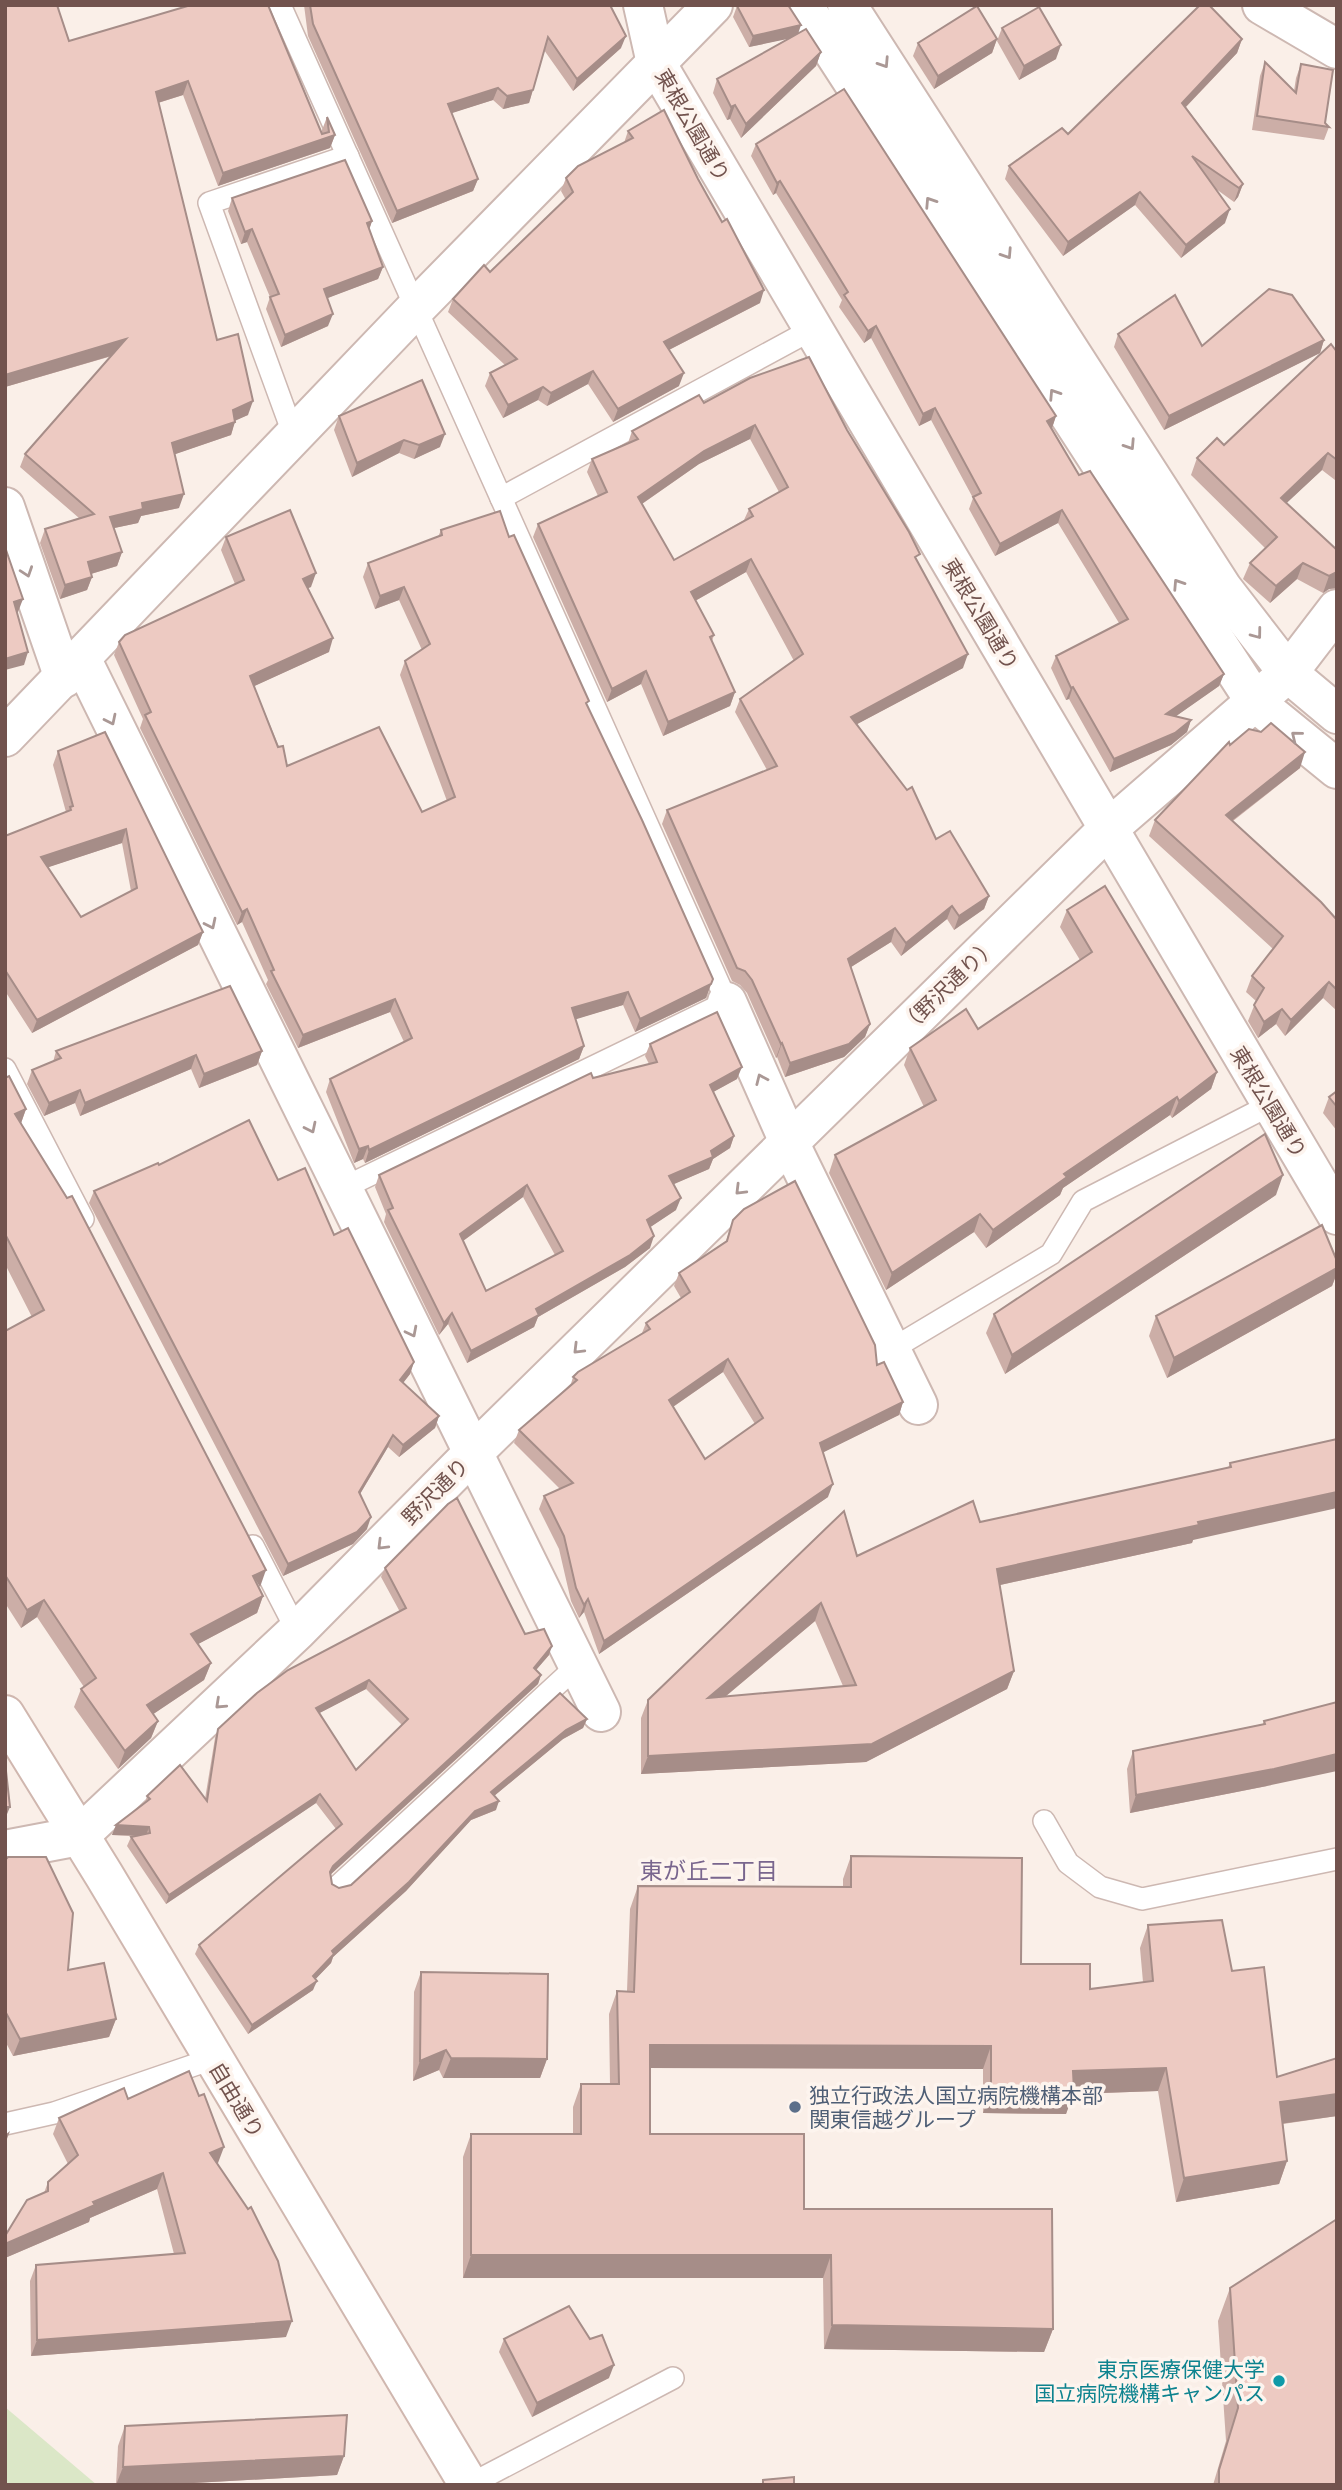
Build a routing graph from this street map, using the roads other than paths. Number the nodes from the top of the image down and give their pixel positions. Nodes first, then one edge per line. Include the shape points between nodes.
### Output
1 (280, 5) edge
2 (643, 5) edge
3 (713, 5) edge
4 (803, 5) edge
5 (847, 5) edge
6 (1262, 5) edge
7 (1337, 49) edge
8 (656, 63) junction
9 (348, 156) junction
10 (416, 308) junction
11 (813, 328) junction
12 (294, 436) junction
13 (501, 498) junction
14 (5, 507) edge
15 (1337, 609) edge
16 (73, 668) junction
17 (1287, 673) junction
18 (1256, 703) junction
19 (1337, 714) edge
20 (5, 737) edge
21 (1337, 769) edge
22 (1108, 829) junction
23 (727, 1002) junction
24 (5, 1069) edge
25 (1270, 1105) junction
26 (789, 1142) junction
27 (341, 1189) junction
28 (1337, 1215) edge
29 (94, 1240) edge
30 (892, 1349) junction
31 (918, 1405) dead end
32 (474, 1452) junction
33 (246, 1534) edge
34 (297, 1631) junction
35 (579, 1665) junction
36 (601, 1712) dead end
37 (5, 1715) edge
38 (1044, 1821) dead end
39 (79, 1836) junction
40 (5, 1850) edge
41 (1337, 1859) edge
42 (339, 1885) edge
43 (212, 2059) junction
44 (5, 2124) edge
45 (673, 2378) dead end
46 (469, 2485) edge

1 - 9 lane
2 - 8 street, 東根公園通り
3 - 8 street
18 -> 4 street
5 -> 17 street via 1223,589
6 - 7 street
8 - 10 street
8 - 11 street, 東根公園通り
9 - 10 lane
9 - 12 lane via 209,203
10 - 12 street
10 - 13 lane
11 - 13 lane
11 - 22 street, 東根公園通り
12 - 16 street
13 - 23 lane
14 -> 16 street
15 - 17 street, （野沢通り）
16 - 20 street
16 -> 27 street
17 - 18 street, （野沢通り）
17 - 19 street
21 -> 18 street
18 - 22 street, （野沢通り）
22 - 25 street, 東根公園通り
22 - 26 street, （野沢通り）
26 -> 23 street
23 - 27 lane
24 - 29 lane
25 - 28 street, 東根公園通り
25 - 30 lane via 1083,1201 1051,1254
26 - 30 street
26 -> 32 street, 野沢通り
27 -> 32 street
30 - 31 street
32 -> 34 street, 野沢通り
32 - 35 street
33 - 34 lane
34 -> 39 street, 野沢通り
35 - 36 street
35 - 42 lane
37 - 39 street, 自由通り
38 - 41 lane via 1068,1863 1100,1888 1142,1899
39 - 40 street
39 - 43 street, 自由通り
43 - 44 lane via 54,2113
43 - 46 street, 自由通り
45 - 46 lane

